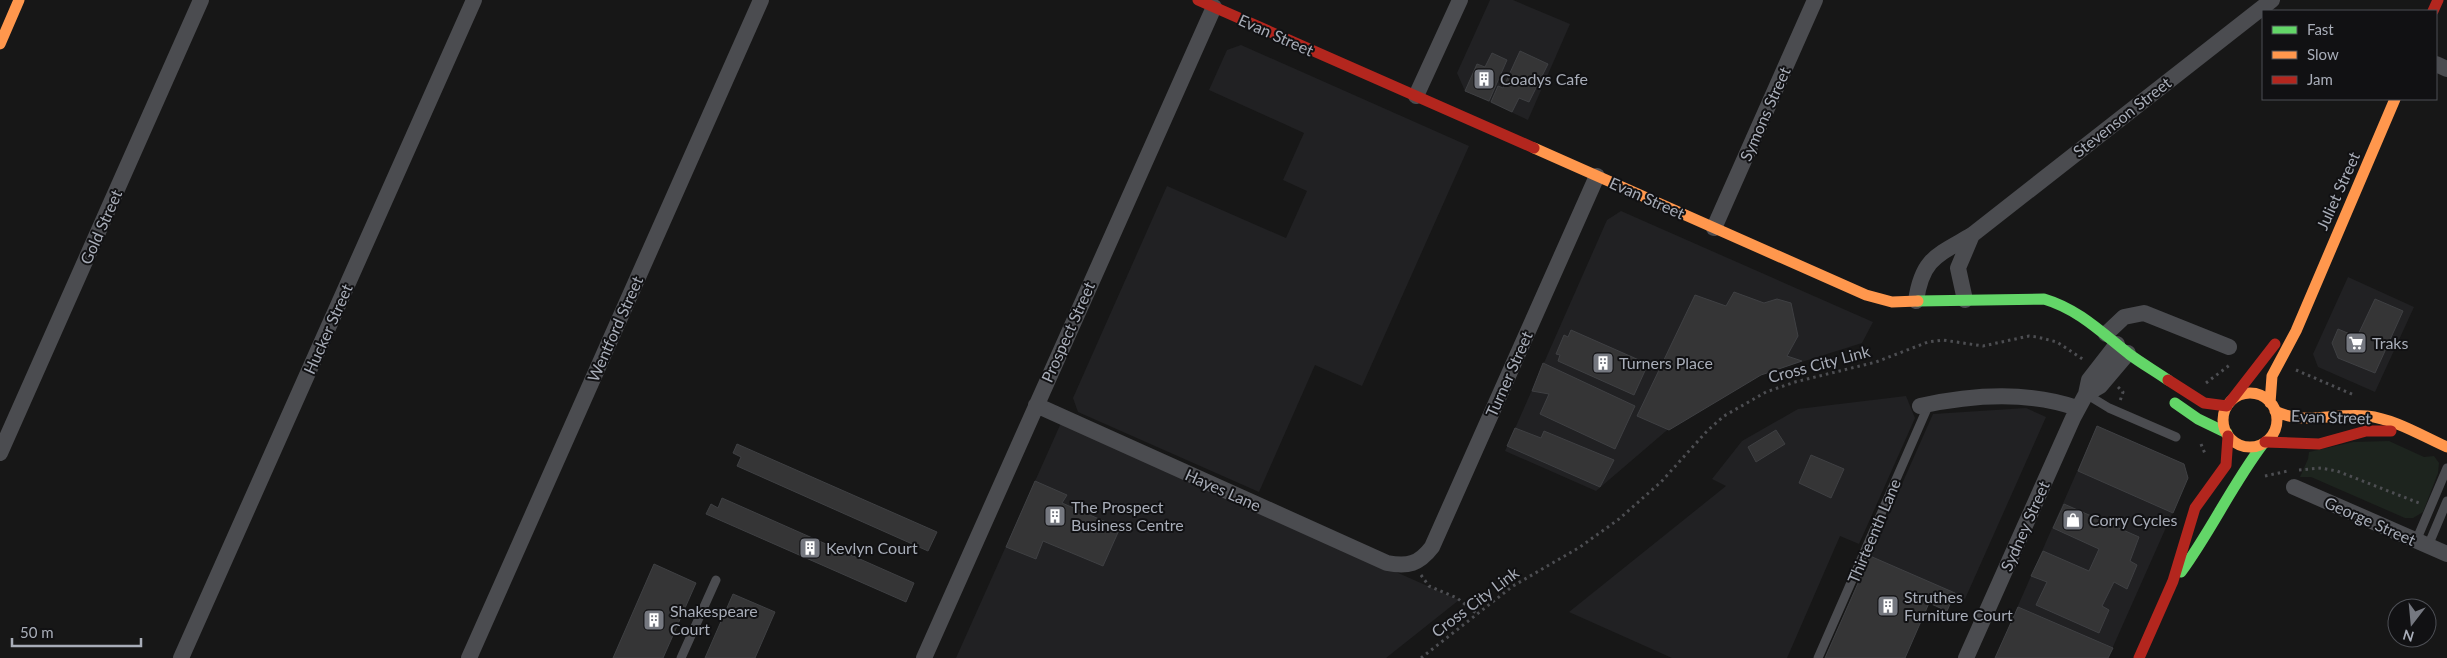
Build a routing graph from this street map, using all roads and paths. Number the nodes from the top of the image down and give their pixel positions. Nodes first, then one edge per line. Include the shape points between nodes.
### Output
1 (20, 0) edge
2 (201, 0) edge
3 (474, 0) edge
4 (761, 0) edge
5 (1198, 0) edge
6 (1460, 0) edge
7 (1815, 0) edge
8 (2272, 0) edge
9 (1214, 7) junction
10 (0, 44) edge
11 (1416, 96) junction
12 (2395, 100) edge
13 (1597, 176) junction
14 (1714, 228) junction
15 (1972, 235) junction
16 (2310, 296) junction
17 (1965, 300) junction
18 (1916, 302) junction
19 (2229, 346) dead end
20 (2122, 348) junction
21 (2101, 374) junction
22 (2081, 401) junction
23 (2229, 404) junction
24 (1036, 405) junction
25 (1925, 405) joint
26 (2273, 407) junction
27 (2116, 411) junction
28 (2416, 433) junction
29 (2227, 435) junction
30 (2176, 437) dead end
31 (2197, 439) dead end
32 (2264, 443) junction
33 (2447, 447) edge
34 (0, 453) edge
35 (2207, 463) dead end
36 (2447, 468) edge
37 (2261, 478) dead end
38 (2294, 487) dead end
39 (2447, 501) edge
40 (2431, 508) junction
41 (2422, 543) junction
42 (2447, 554) edge
43 (1413, 565) junction
44 (716, 580) dead end
45 (2173, 581) junction
46 (1476, 613) junction
47 (181, 658) edge
48 (469, 658) edge
49 (681, 658) edge
50 (924, 658) edge
51 (1421, 658) edge
52 (1818, 658) edge
53 (1966, 658) edge
54 (2139, 658) edge

1 - 10 street
2 - 34 street, Gold Street
3 - 47 street, Hucker Street
4 - 48 street, Wentford Street
5 - 9 street, Evan Street
6 - 11 street
7 - 14 street, Symons Street
8 - 15 street, Stevenson Street
9 - 11 street, Evan Street
9 - 24 street, Prospect Street
11 - 13 street, Evan Street
12 - 16 street, Juliet Street
13 - 14 street, Evan Street
13 - 43 street, Turner Street via 1432,547
14 - 18 street, Evan Street via 1866,295 1892,302
15 - 17 street, Stevenson Street via 1957,271
15 - 18 street, Stevenson Street via 1927,264 1920,279
16 - 23 street, Juliet Street
16 - 26 street, Juliet Street via 2299,326 2271,375 2268,390
17 - 18 street, Evan Street
17 - 20 street, Evan Street via 2044,299 2057,302 2070,307
19 - 20 street via 2144,313 2124,317
20 - 21 street, Sydney Street
20 - 23 street, Evan Street via 2200,402 2212,406
20 - 29 street, Evan Street via 2189,414
21 - 22 street, Sydney Street via 2089,380
21 - 27 path, Cross City Link via 2123,392
21 - 46 path, Cross City Link via 2068,347 2046,338 2029,336 1983,346 1943,340 1766,392 1724,416 1661,482 1618,519
22 - 25 street, Thirteenth Lane via 1965,399
22 - 27 lane
22 - 53 street, Sydney Street
23 - 26 street via 2250,394 2262,396
23 - 29 street via 2223,418
24 - 43 street, Hayes Lane via 1387,563
24 - 50 street, Prospect Street
25 - 52 lane, Thirteenth Lane
26 - 28 street, Evan Street via 2285,416 2300,419 2366,416
26 - 32 street via 2275,430
27 - 30 lane
28 - 32 street, Evan Street via 2375,430 2319,444
28 - 33 street, Evan Street
29 - 32 street via 2242,446
29 - 45 street via 2226,465 2195,508
31 - 35 path
32 - 45 street via 2238,476 2196,552
36 - 40 lane
37 - 40 path via 2278,472 2329,469
38 - 41 street, George Street
39 - 41 lane
40 - 41 lane
41 - 42 street, George Street
43 - 46 path via 1429,586 1457,598
44 - 49 lane
45 - 54 street
46 - 51 path, Cross City Link

